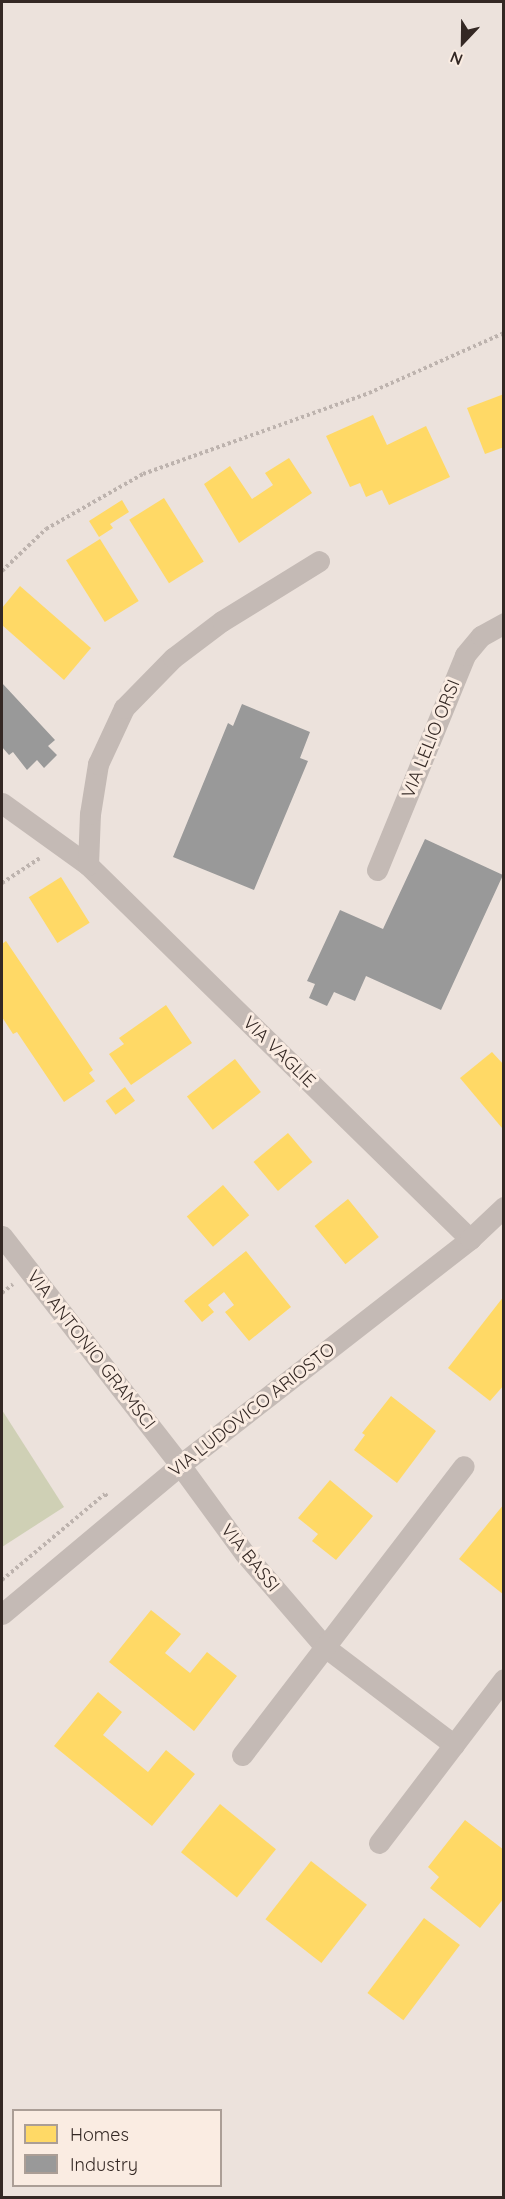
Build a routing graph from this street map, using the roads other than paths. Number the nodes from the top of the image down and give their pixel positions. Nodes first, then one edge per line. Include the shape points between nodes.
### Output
1 (319, 561) dead end
2 (504, 623) edge
3 (2, 803) edge
4 (88, 866) junction
5 (377, 870) dead end
6 (504, 1207) edge
7 (2, 1236) edge
8 (470, 1239) junction
9 (180, 1465) junction
10 (464, 1466) dead end
11 (2, 1614) edge
12 (325, 1647) junction
13 (504, 1679) edge
14 (454, 1744) junction
15 (242, 1755) dead end
16 (379, 1844) dead end

1 - 4 street via 222,621 173,658 124,708 98,764 90,814
2 - 5 street, VIA LELIO ORSI via 481,636 465,655
3 - 4 street, VIA VAGLIE
4 - 8 street, VIA VAGLIE
6 - 8 street, VIA LUDOVICO ARIOSTO
7 - 9 street, VIA ANTONIO GRAMSCI
8 - 9 street, VIA LUDOVICO ARIOSTO
9 - 11 street, VIA LUDOVICO ARIOSTO
9 - 12 street, VIA BASSI via 245,1554
10 - 12 street
12 - 14 street, VIA BASSI
12 - 15 street
13 - 14 street
14 - 16 street

